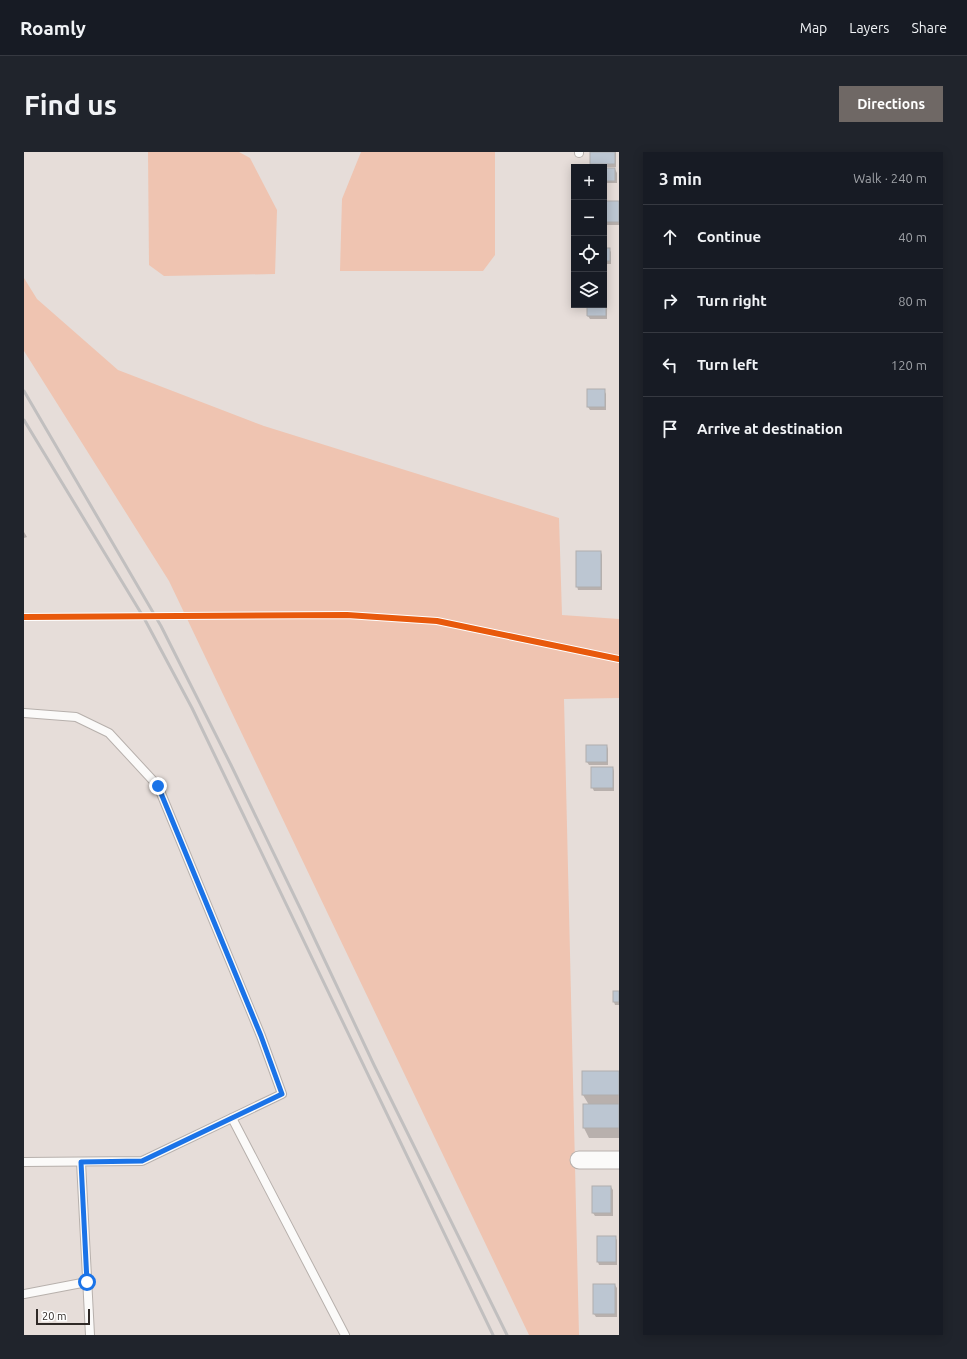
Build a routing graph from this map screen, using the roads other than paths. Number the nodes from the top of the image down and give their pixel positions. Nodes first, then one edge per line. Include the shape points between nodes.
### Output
1 (24, 713) edge
2 (232, 1118) junction
3 (579, 1160) dead end
4 (619, 1160) edge
5 (24, 1162) edge
6 (81, 1162) junction
7 (87, 1282) junction
8 (24, 1294) edge
9 (90, 1335) edge
10 (345, 1335) edge

1 - 2 lane via 76,717 109,733 158,786 261,1036 282,1094
2 - 6 lane via 142,1161
2 - 10 lane
3 - 4 street
5 - 6 lane
6 - 7 lane
7 - 8 lane
7 - 9 lane

